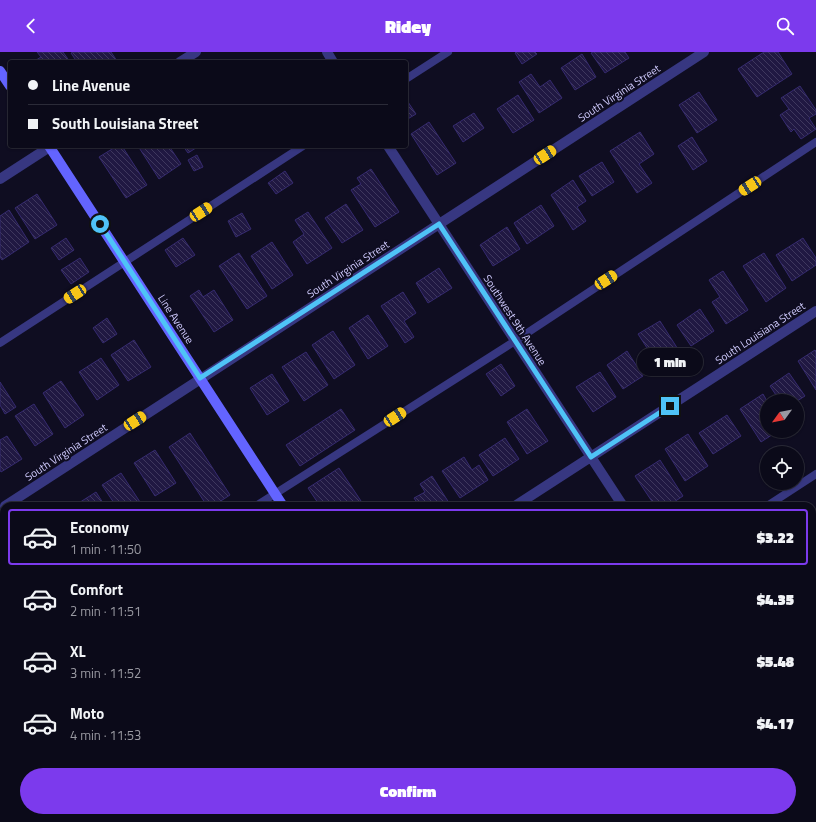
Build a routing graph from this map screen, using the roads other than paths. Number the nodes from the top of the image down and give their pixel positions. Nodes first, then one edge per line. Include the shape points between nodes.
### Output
1 (196, 52) edge
2 (448, 52) edge
3 (704, 52) edge
4 (183, 60) edge
5 (0, 71) edge
6 (408, 78) edge
7 (8, 83) edge
8 (816, 142) edge
9 (47, 148) edge
10 (51, 148) edge
11 (300, 148) edge
12 (389, 148) edge
13 (0, 179) edge
14 (439, 224) junction
15 (125, 262) junction
16 (816, 311) edge
17 (515, 341) junction
18 (0, 343) edge
19 (200, 378) junction
20 (591, 457) junction
21 (816, 474) edge
22 (275, 493) junction
23 (10, 502) edge
24 (262, 502) edge
25 (281, 502) edge
26 (522, 502) edge
27 (620, 502) edge
28 (773, 502) edge

1 - 4 street
2 - 6 lane
3 - 14 street, South Virginia Street
5 - 7 main road
8 - 17 lane
9 - 13 street
10 - 15 main road, Line Avenue
11 - 15 lane
12 - 14 street, Southwest 9th Avenue
14 - 17 street, Southwest 9th Avenue
14 - 19 street, South Virginia Street
15 - 18 lane
15 - 19 main road, Line Avenue
16 - 20 street, South Louisiana Street
17 - 20 street, Southwest 9th Avenue
17 - 22 lane
19 - 22 main road, Line Avenue
19 - 23 street, South Virginia Street
20 - 26 street, South Louisiana Street
20 - 27 street, Southwest 9th Avenue
21 - 28 lane
22 - 24 lane
22 - 25 main road, Line Avenue

